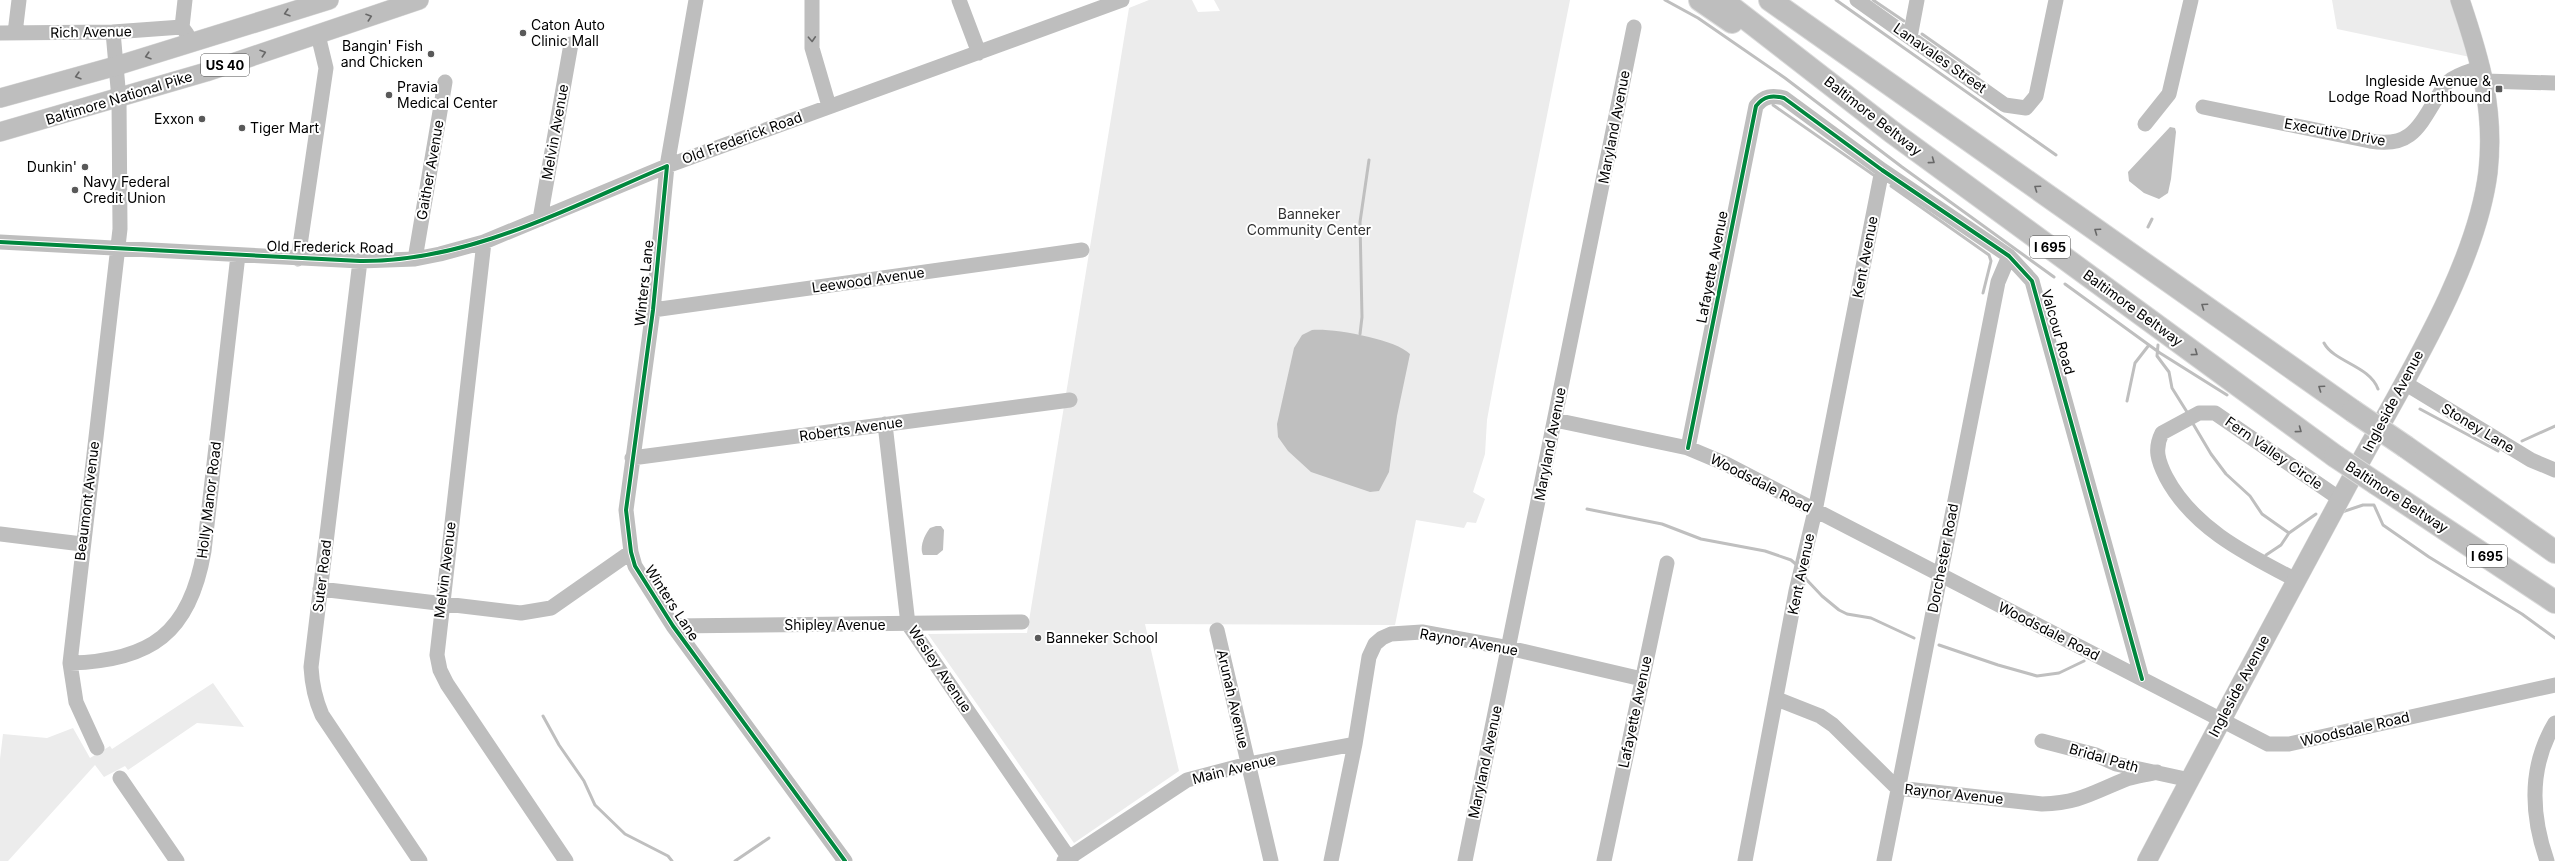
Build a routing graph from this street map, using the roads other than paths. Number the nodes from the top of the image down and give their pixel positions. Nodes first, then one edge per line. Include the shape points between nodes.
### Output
1 (19, 0) edge
2 (185, 0) edge
3 (329, 0) edge
4 (419, 0) edge
5 (696, 0) edge
6 (812, 0) edge
7 (959, 0) edge
8 (1700, 0) edge
9 (1722, 0) edge
10 (1770, 0) edge
11 (1789, 0) edge
12 (1857, 0) edge
13 (1917, 0) edge
14 (2056, 0) edge
15 (2191, 0) edge
16 (2460, 0) edge
17 (1115, 1) edge
18 (182, 27) junction
19 (1634, 27) dead end
20 (113, 32) junction
21 (7, 33) edge
22 (318, 35) junction
23 (1910, 37) junction
24 (194, 42) junction
25 (571, 44) dead end
26 (979, 53) junction
27 (116, 66) junction
28 (2483, 74) junction
29 (445, 82) dead end
30 (2555, 83) edge
31 (1768, 96) joint
32 (0, 98) edge
33 (119, 99) junction
34 (829, 106) junction
35 (2203, 107) dead end
36 (1940, 120) junction
37 (2145, 124) dead end
38 (0, 132) edge
39 (1892, 132) junction
40 (667, 166) junction
41 (1882, 170) junction
42 (540, 220) junction
43 (0, 242) edge
44 (484, 242) junction
45 (117, 248) junction
46 (1082, 250) dead end
47 (238, 255) junction
48 (2009, 256) junction
49 (298, 259) junction
50 (415, 259) junction
51 (360, 261) junction
52 (653, 310) junction
53 (2404, 382) junction
54 (1070, 400) dead end
55 (1555, 420) junction
56 (885, 424) junction
57 (1688, 448) junction
58 (632, 458) junction
59 (2437, 469) junction
60 (2555, 470) edge
61 (2340, 499) junction
62 (1815, 510) junction
63 (2419, 510) junction
64 (0, 534) edge
65 (2555, 537) edge
66 (82, 544) junction
67 (631, 552) junction
68 (2555, 552) edge
69 (1667, 563) dead end
70 (1940, 576) junction
71 (2296, 580) junction
72 (320, 589) junction
73 (2555, 602) edge
74 (442, 603) junction
75 (2555, 619) edge
76 (1022, 622) dead end
77 (908, 624) junction
78 (673, 626) junction
79 (1217, 630) dead end
80 (1509, 648) junction
81 (70, 663) junction
82 (1642, 679) junction
83 (2142, 679) junction
84 (2555, 684) edge
85 (1777, 699) junction
86 (2222, 720) junction
87 (2555, 723) edge
88 (2042, 741) dead end
89 (1355, 744) junction
90 (97, 748) dead end
91 (1248, 764) junction
92 (2157, 772) junction
93 (120, 778) dead end
94 (2190, 780) junction
95 (1897, 788) junction
96 (1068, 860) edge
97 (177, 861) edge
98 (420, 861) edge
99 (566, 861) edge
100 (845, 861) edge
101 (1271, 861) edge
102 (1331, 861) edge
103 (1465, 861) edge
104 (1604, 861) edge
105 (1745, 861) edge
106 (1884, 861) edge
107 (2147, 861) edge
108 (2547, 861) edge

1 - 21 street
2 - 18 street
3 -> 24 main road, US 40
22 -> 4 main road, Baltimore National Pike / US 40
5 - 40 street, Winters Lane
6 -> 34 street via 812,48
7 - 26 street
8 - 39 highway
9 - 39 highway, Baltimore Beltway / I 695
10 - 36 highway, I 695
11 - 36 highway
12 - 23 street, Lanavales Street
13 - 23 street
14 - 23 street, Lanavales Street via 2036,96 2026,108 2005,105
15 - 37 street via 2169,94
16 - 28 main road, Ingleside Avenue
17 - 26 street, Old Frederick Road
18 - 20 street, Rich Avenue
18 - 24 street
19 - 55 street, Maryland Avenue
20 - 21 street, Rich Avenue
20 - 27 street, Beaumont Avenue
33 -> 22 main road, Baltimore National Pike / US 40
22 - 49 street via 326,68
24 -> 27 main road, US 40
25 - 42 street, Melvin Avenue
26 - 34 street, Old Frederick Road
27 -> 32 main road, US 40
27 - 33 street, Beaumont Avenue
28 - 30 street
28 - 35 street, Executive Drive via 2456,76 2447,82 2418,128 2402,141 2393,143 2370,141
28 - 53 main road, Ingleside Avenue via 2490,149 2488,174 2476,225 2462,265
29 - 50 street, Gaither Avenue
31 - 41 street, Valcour Road via 1784,98 1793,103
31 - 57 street, Lafayette Avenue via 1756,106
33 - 38 main road, Baltimore National Pike / US 40
33 - 45 street, Beaumont Avenue via 120,229
34 - 40 street, Old Frederick Road
59 -> 36 highway, I 695, bridge
39 -> 63 highway, Baltimore Beltway / I 695, bridge via 2335,456
40 - 42 street, Old Frederick Road
40 - 52 street, Winters Lane
41 - 48 street, Valcour Road
41 - 62 street, Kent Avenue
42 - 44 street, Old Frederick Road
43 - 45 street, Old Frederick Road
44 - 50 street, Old Frederick Road
44 - 74 street, Melvin Avenue
45 - 47 street, Old Frederick Road
45 - 66 street, Beaumont Avenue
46 - 52 street, Leewood Avenue
47 - 49 street, Old Frederick Road
47 - 81 street, Holly Manor Road via 204,551 193,594 184,614 172,628 143,650 106,661
48 - 70 street, Dorchester Road via 1998,282
48 - 83 street, Valcour Road via 2024,270 2037,294
49 - 51 street, Old Frederick Road
50 - 51 street, Old Frederick Road
51 - 72 street, Suter Road
52 - 58 street, Winters Lane
53 - 60 street, Stoney Lane via 2531,460
53 - 61 main road, Ingleside Avenue
54 - 56 street, Roberts Avenue
55 - 57 street, Woodsdale Road
55 - 80 street, Maryland Avenue
56 - 58 street, Roberts Avenue
56 - 77 street, Wesley Avenue
57 - 62 street, Woodsdale Road via 1726,464
58 - 67 street, Winters Lane via 626,510
59 - 65 highway
59 - 68 highway, I 695
61 - 71 main road, Ingleside Avenue
61 - 71 street, Fern Valley Circle via 2215,413 2199,413 2162,433 2156,449 2158,459 2173,490 2185,506 2221,538
62 - 70 street, Woodsdale Road
62 - 85 street, Kent Avenue via 1796,591
63 - 73 highway, Baltimore Beltway / I 695
63 - 75 highway
64 - 66 street
66 - 81 street, Beaumont Avenue
67 - 74 street via 551,608 521,613
67 - 78 street, Winters Lane via 635,566 648,589
69 - 82 street, Lafayette Avenue
70 - 83 street, Woodsdale Road
70 - 95 street, Dorchester Road
71 - 86 main road, Ingleside Avenue
72 - 74 street
72 - 98 street, Suter Road via 311,667 314,698 322,715
74 - 99 street, Melvin Avenue via 437,654 440,670
76 - 77 street, Shipley Avenue
77 - 78 street, Shipley Avenue
77 - 96 street, Wesley Avenue
78 - 100 street, Winters Lane
79 - 91 street, Arunah Avenue
80 - 82 street, Raynor Avenue
80 - 89 street, Raynor Avenue via 1422,632 1392,634 1382,638 1375,644 1369,657
80 - 103 street, Maryland Avenue
81 - 90 street, Beaumont Avenue via 76,702
82 - 104 street, Lafayette Avenue
83 - 86 street, Woodsdale Road
84 - 86 street, Woodsdale Road via 2279,745 2258,740
85 - 95 street, Raynor Avenue via 1820,716 1833,725
85 - 105 street, Kent Avenue
86 - 94 main road, Ingleside Avenue
87 - 108 street via 2541,753 2535,790 2537,827
88 - 92 street, Bridal Path via 2096,755 2116,764
89 - 91 street, Main Avenue
89 - 102 street, Raynor Avenue
91 - 96 street, Main Avenue via 1187,780
91 - 101 street, Arunah Avenue
92 - 94 street, Bridal Path
92 - 95 street, Raynor Avenue via 2125,780 2077,801 2059,804
93 - 97 street
94 - 107 main road, Ingleside Avenue
95 - 106 street, Dorchester Road

